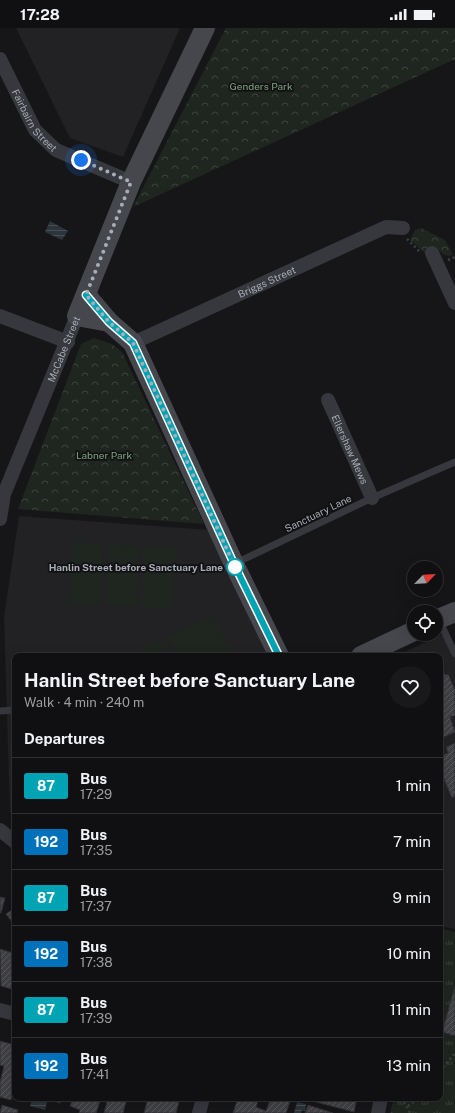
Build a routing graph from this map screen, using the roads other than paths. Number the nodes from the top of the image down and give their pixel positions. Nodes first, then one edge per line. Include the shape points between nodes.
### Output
1 (205, 28) edge
2 (0, 59) edge
3 (131, 182) junction
4 (403, 228) road end
5 (432, 253) road end
6 (86, 295) junction
7 (455, 303) edge
8 (0, 316) edge
9 (77, 316) junction
10 (109, 322) junction
11 (68, 342) junction
12 (133, 343) junction
13 (328, 400) dead end
14 (455, 462) edge
15 (2, 494) edge
16 (372, 498) junction
17 (0, 519) edge
18 (234, 564) junction
19 (443, 617) edge
20 (407, 634) edge
21 (278, 653) edge
22 (367, 653) edge
23 (455, 654) edge
24 (12, 710) edge
25 (0, 711) edge
26 (0, 830) edge
27 (12, 840) edge
28 (0, 1010) edge
29 (12, 1013) edge
30 (202, 1101) edge
31 (387, 1101) edge
32 (199, 1113) edge
33 (378, 1113) edge

1 - 3 street, McCabe Street
2 - 3 street, Fairbairn Street via 35,130 56,150
3 - 6 street, McCabe Street
4 - 12 street, Briggs Street via 386,227
5 - 7 street
6 - 9 street, McCabe Street
6 - 10 street
8 - 11 street
9 - 10 street
9 - 11 street, McCabe Street
10 - 12 street
11 - 15 street, McCabe Street
12 - 18 street
13 - 16 street, Ellershaw Mews
14 - 16 lane, Sanctuary Lane
15 - 17 street, McCabe Street
16 - 18 lane, Sanctuary Lane
18 - 21 street
19 - 23 lane
20 - 22 street
24 - 25 lane
26 - 27 street
28 - 29 street
30 - 32 street
31 - 33 street

